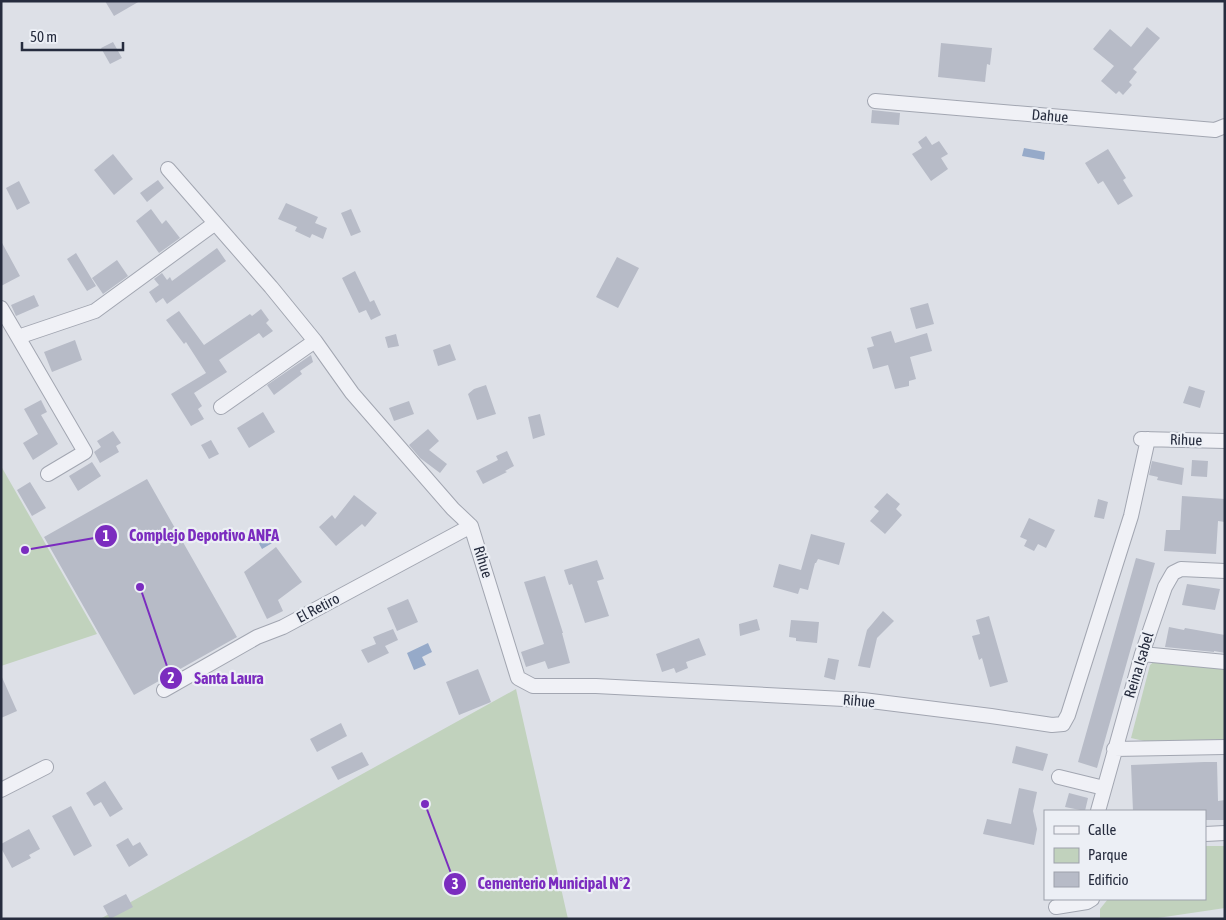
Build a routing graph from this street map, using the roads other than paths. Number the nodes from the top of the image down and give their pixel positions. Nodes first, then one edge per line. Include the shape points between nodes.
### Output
1 (875, 101) dead end
2 (1225, 126) edge
3 (168, 169) dead end
4 (214, 224) junction
5 (1, 308) edge
6 (18, 337) junction
7 (315, 341) junction
8 (221, 407) dead end
9 (1225, 441) edge
10 (48, 474) dead end
11 (472, 526) junction
12 (1225, 571) edge
13 (1142, 654) junction
14 (1225, 662) edge
15 (164, 690) dead end
16 (1225, 747) edge
17 (1114, 749) junction
18 (46, 766) dead end
19 (1059, 777) dead end
20 (1104, 788) junction
21 (1, 790) edge
22 (1098, 810) edge
23 (1225, 833) edge
24 (1206, 834) edge
25 (1090, 900) edge
26 (1056, 906) dead end

1 - 2 street, Dahue via 1215,130
3 - 4 street
4 - 6 street via 95,311
4 - 7 street
5 - 6 street
6 - 10 street via 85,452
7 - 8 street
7 - 11 street via 352,393 453,509
9 - 11 street, Rihue via 1145,439 1131,516 1063,724 863,700 596,686 533,686 518,678
11 - 15 street, El Retiro via 283,627 257,637
12 - 13 street, Reina Isabel via 1186,568 1173,573
13 - 14 street
13 - 17 street, Reina Isabel
16 - 17 street
17 - 20 street, Reina Isabel
18 - 21 street
19 - 20 street
20 - 22 street, Reina Isabel
23 - 24 street
25 - 26 street

